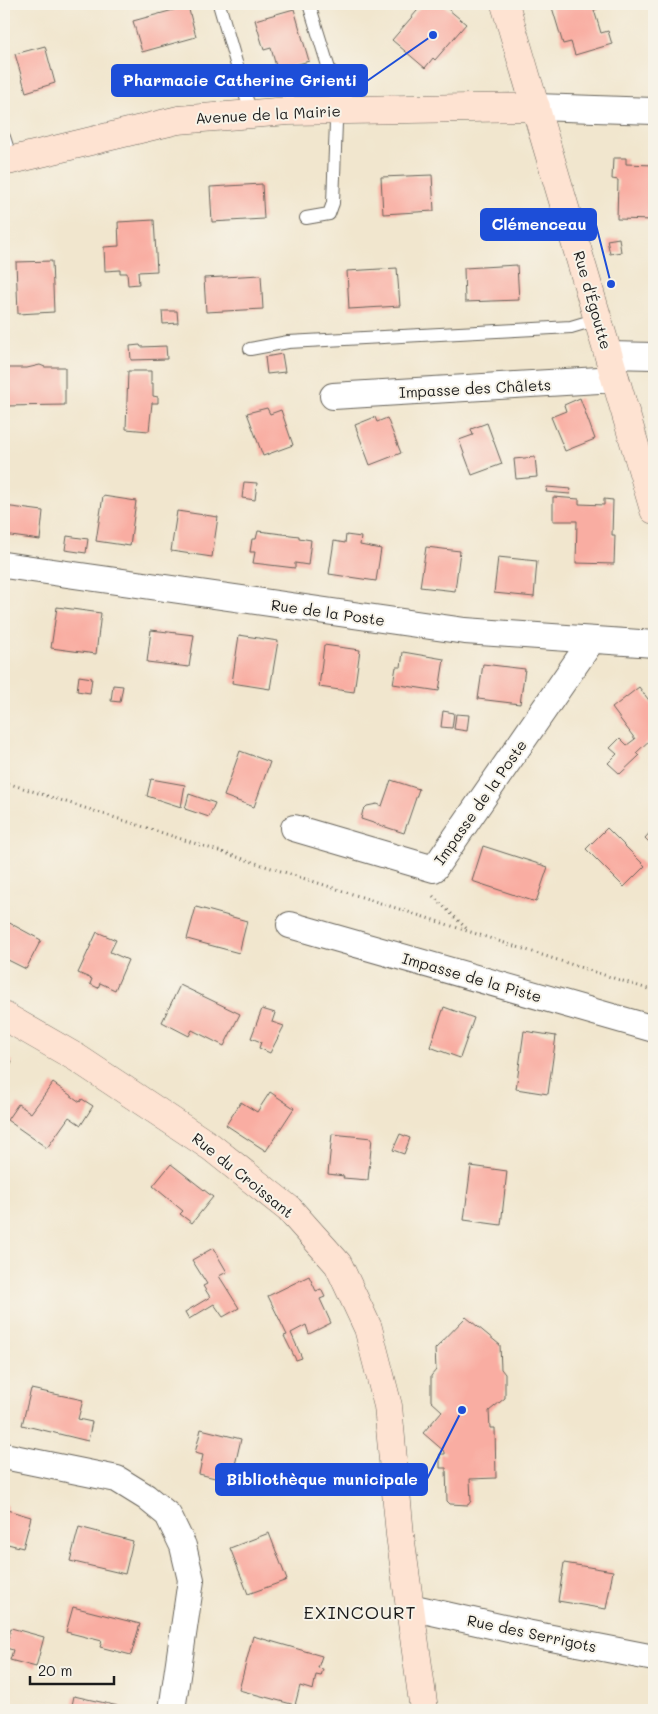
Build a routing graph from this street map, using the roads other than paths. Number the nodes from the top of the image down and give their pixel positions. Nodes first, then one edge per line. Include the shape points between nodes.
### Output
1 (219, 4) edge
2 (309, 4) edge
3 (505, 4) edge
4 (536, 107) junction
5 (336, 110) junction
6 (654, 111) edge
7 (251, 114) junction
8 (6, 153) edge
9 (306, 218) dead end
10 (598, 319) junction
11 (250, 349) dead end
12 (654, 356) edge
13 (612, 367) junction
14 (334, 396) dead end
15 (654, 510) edge
16 (4, 565) edge
17 (592, 640) junction
18 (654, 644) edge
19 (294, 828) dead end
20 (290, 925) dead end
21 (4, 1016) edge
22 (654, 1028) edge
23 (4, 1456) edge
24 (410, 1606) junction
25 (654, 1658) edge
26 (172, 1710) edge
27 (424, 1710) edge

1 - 7 lane
2 - 5 lane via 338,95
3 - 4 street, Rue d'Égoutte
4 - 5 street, Avenue de la Mairie
4 - 6 street
4 - 10 street, Rue d'Égoutte
5 - 7 street, Avenue de la Mairie
5 - 9 lane via 333,203 329,214
7 - 8 street, Avenue de la Mairie via 178,120
10 - 11 lane via 571,327 288,342
10 - 13 street, Rue d'Égoutte
12 - 13 street, Impasse des Châlets
13 - 14 street, Impasse des Châlets
13 - 15 street, Rue d'Égoutte
16 - 17 street, Rue de la Poste via 465,631
17 - 18 street, Rue de la Poste
17 - 19 street, Impasse de la Poste via 434,869
20 - 22 street, Impasse de la Piste
21 - 24 street, Rue du Croissant via 77,1058 211,1147 289,1209 338,1264 368,1328 388,1406
23 - 26 street via 117,1479 146,1496 168,1515 183,1546 191,1580
24 - 25 street, Rue des Serrigots
24 - 27 street, Rue du Croissant

